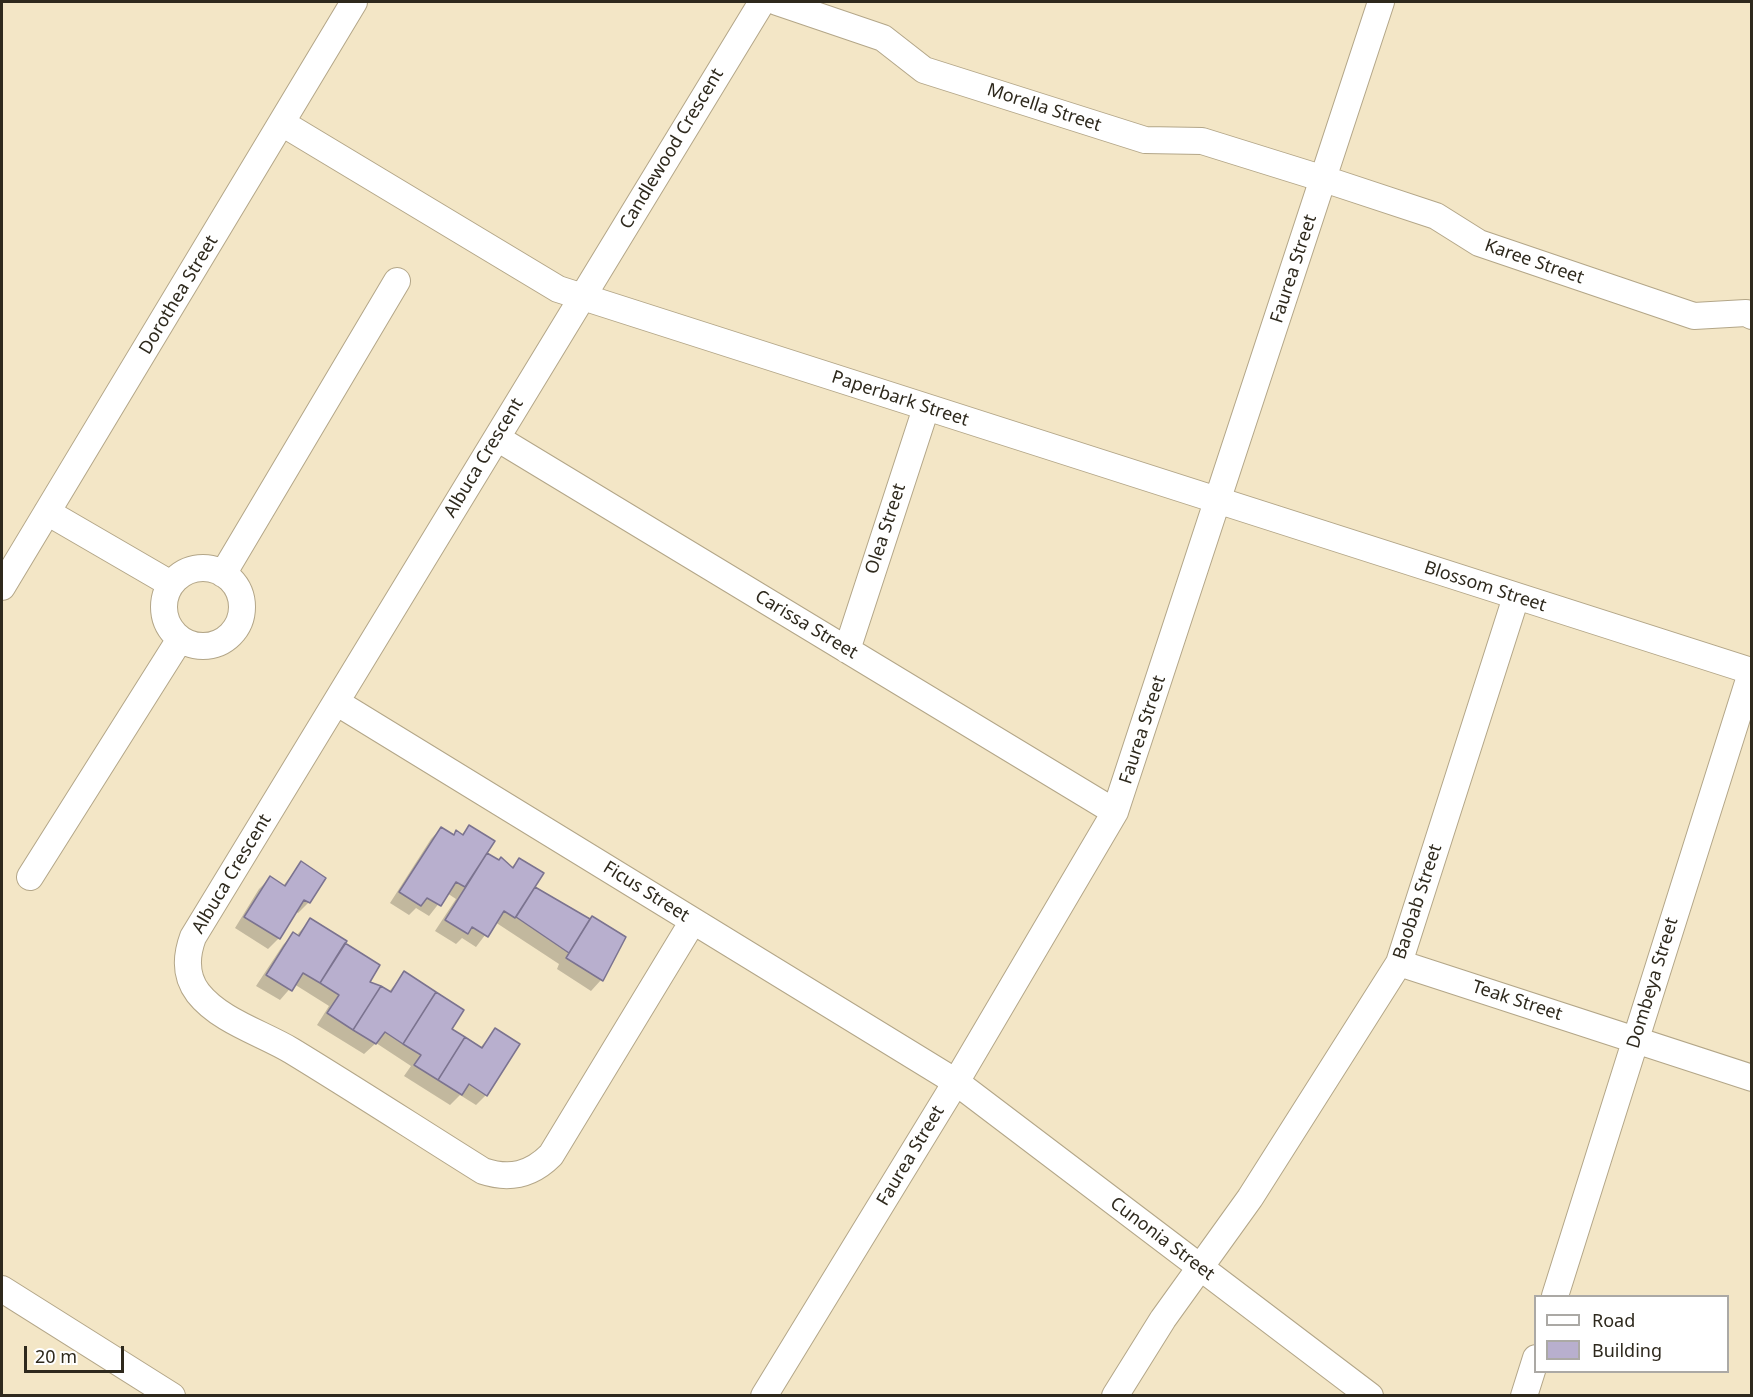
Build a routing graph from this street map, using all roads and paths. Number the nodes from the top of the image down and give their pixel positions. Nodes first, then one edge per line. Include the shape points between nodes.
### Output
1 (354, 2) edge
2 (762, 2) edge
3 (777, 2) edge
4 (1381, 2) edge
5 (282, 123) junction
6 (1324, 179) junction
7 (397, 281) dead end
8 (583, 297) junction
9 (1752, 316) edge
10 (926, 408) junction
11 (497, 438) junction
12 (1218, 501) junction
13 (47, 512) junction
14 (223, 574) junction
15 (171, 584) junction
16 (2, 587) edge
17 (1516, 597) junction
18 (180, 639) junction
19 (847, 650) junction
20 (1751, 670) edge
21 (336, 702) junction
22 (1115, 812) junction
23 (30, 877) dead end
24 (693, 921) junction
25 (1399, 963) junction
26 (1635, 1040) junction
27 (1752, 1078) edge
28 (956, 1082) junction
29 (1200, 1268) junction
30 (2, 1289) edge
31 (1555, 1295) edge
32 (1534, 1364) edge
33 (172, 1395) edge
34 (764, 1395) edge
35 (1115, 1395) edge
36 (1370, 1395) edge
37 (1524, 1395) edge

1 - 5 street, Dorothea Street
2 - 8 street, Candlewood Crescent
3 - 6 street, Morella Street via 883,38 924,70 1145,140 1202,141
4 - 6 street, Faurea Street
5 - 8 street, Paperbark Street via 558,289
5 - 13 street, Dorothea Street
6 - 9 street, Karee Street via 1436,216 1479,243 1694,316
6 - 12 street, Faurea Street
7 - 14 street
8 - 10 street, Paperbark Street
8 - 11 street, Albuca Crescent
10 - 12 street, Paperbark Street
10 - 19 street, Olea Street
11 - 19 street, Carissa Street
11 - 21 street, Albuca Crescent
12 - 17 street, Blossom Street
12 - 22 street, Faurea Street
13 - 15 street
13 - 16 street, Dorothea Street
14 - 15 street via 195,569
14 - 18 street via 233,583 242,609 231,634 206,646
15 - 18 street via 164,607 171,630
17 - 20 street, Blossom Street
17 - 25 street, Baobab Street
18 - 23 street
19 - 22 street, Carissa Street
20 - 26 street, Dombeya Street
21 - 24 street, Ficus Street
21 - 24 street, Albuca Crescent via 188,950 188,965 197,992 236,1021 289,1049 483,1171 514,1176 541,1165 551,1155
22 - 28 street, Faurea Street
24 - 28 street, Ficus Street
25 - 26 street, Teak Street
25 - 29 street, Baobab Street via 1250,1198
26 - 27 street, Teak Street
26 - 31 street, Dombeya Street
28 - 29 street, Cunonia Street
28 - 34 street, Faurea Street
29 - 35 street, Baobab Street
29 - 36 street, Cunonia Street
30 - 33 street
32 - 37 street

